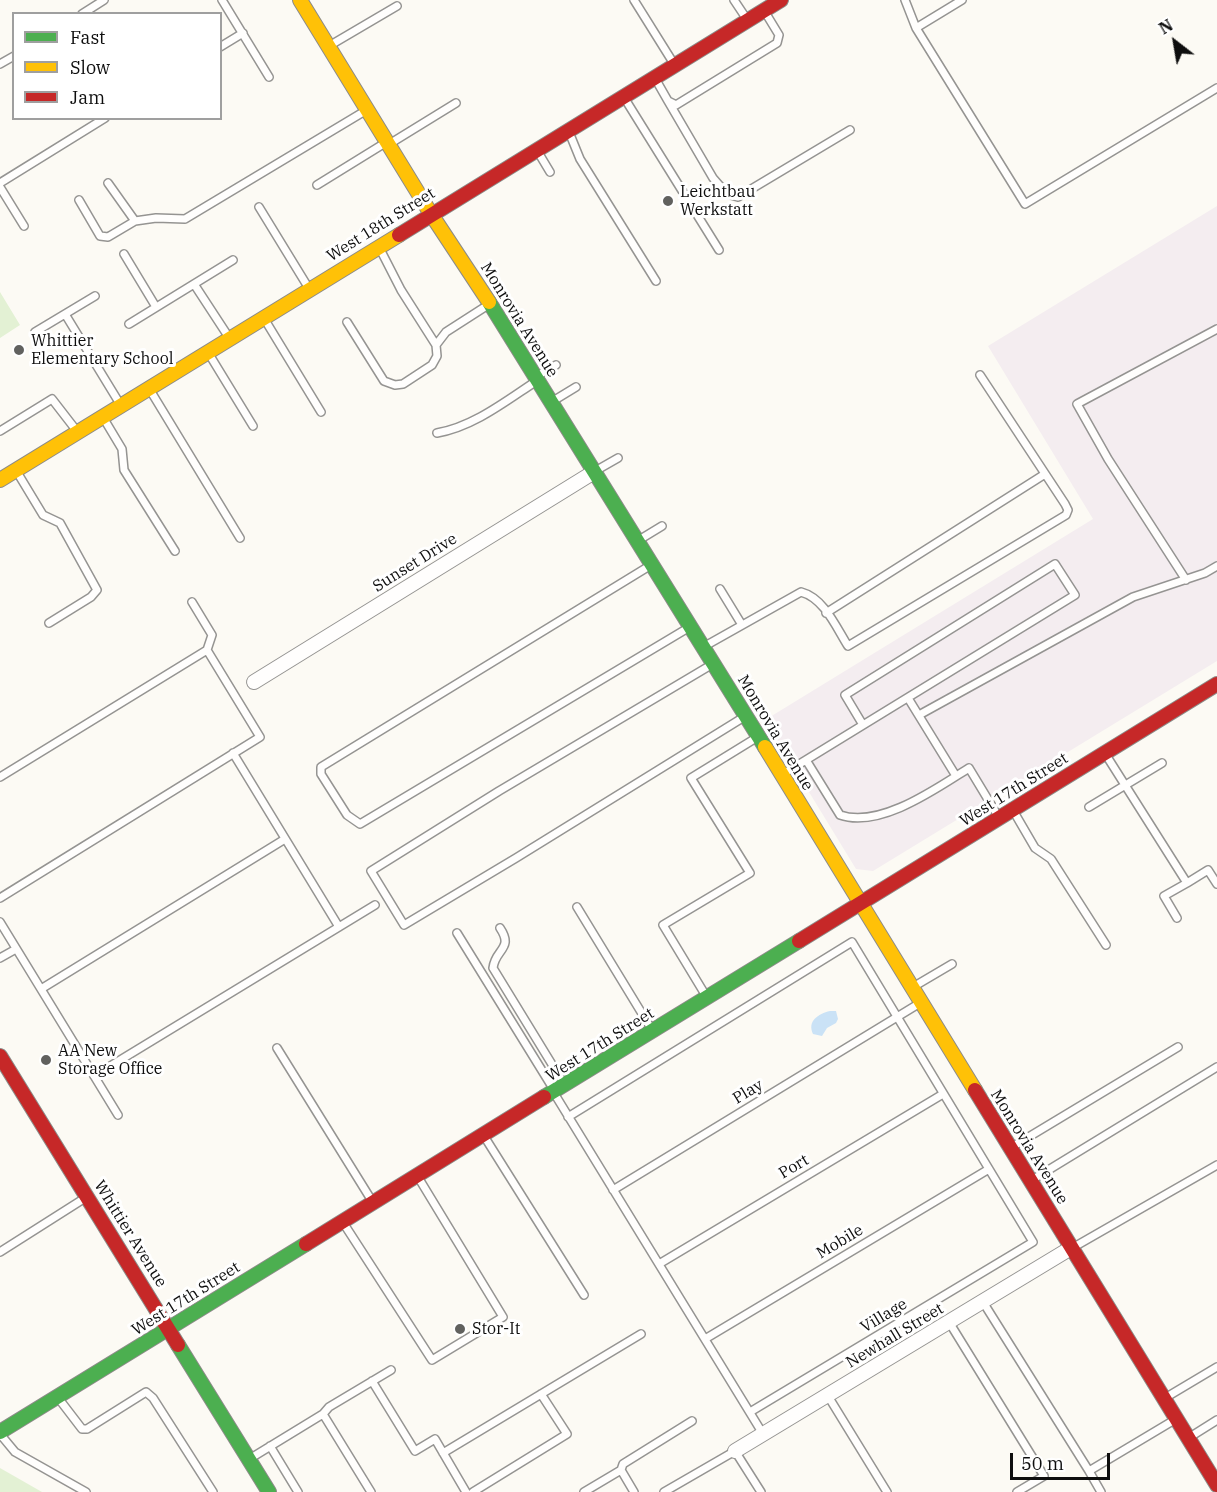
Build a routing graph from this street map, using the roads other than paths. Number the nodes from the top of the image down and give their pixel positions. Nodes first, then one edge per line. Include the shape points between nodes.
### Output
1 (104, 0) edge
2 (222, 0) edge
3 (300, 0) edge
4 (634, 0) edge
5 (734, 0) edge
6 (781, 0) edge
7 (905, 0) edge
8 (962, 0) edge
9 (397, 6) dead end
10 (764, 10) junction
11 (85, 12) edge
12 (747, 21) junction
13 (916, 28) junction
14 (243, 33) junction
15 (222, 46) edge
16 (329, 46) junction
17 (674, 65) junction
18 (269, 77) dead end
19 (654, 77) junction
20 (1217, 88) edge
21 (623, 96) junction
22 (668, 101) junction
23 (456, 103) dead end
24 (368, 110) junction
25 (102, 120) edge
26 (568, 130) junction
27 (850, 130) dead end
28 (388, 143) junction
29 (537, 149) junction
30 (549, 172) dead end
31 (108, 183) dead end
32 (0, 185) edge
33 (317, 185) dead end
34 (79, 200) dead end
35 (260, 207) dead end
36 (431, 214) junction
37 (135, 221) junction
38 (24, 226) dead end
39 (379, 247) junction
40 (719, 250) dead end
41 (124, 254) dead end
42 (233, 260) dead end
43 (656, 281) dead end
44 (194, 284) junction
45 (309, 289) junction
46 (94, 296) dead end
47 (490, 304) junction
48 (156, 307) junction
49 (65, 314) junction
50 (263, 318) junction
51 (347, 322) dead end
52 (129, 324) dead end
53 (1217, 329) edge
54 (35, 332) dead end
55 (229, 339) junction
56 (436, 345) junction
57 (208, 352) junction
58 (556, 365) dead end
59 (980, 375) dead end
60 (536, 379) junction
61 (576, 387) dead end
62 (149, 388) junction
63 (551, 403) junction
64 (120, 406) junction
65 (321, 412) dead end
66 (103, 416) junction
67 (253, 426) dead end
68 (0, 431) edge
69 (77, 432) junction
70 (437, 433) dead end
71 (618, 458) dead end
72 (16, 470) junction
73 (594, 472) junction
74 (1045, 474) junction
75 (0, 480) edge
76 (662, 526) dead end
77 (240, 538) dead end
78 (637, 542) junction
79 (175, 551) dead end
80 (651, 565) junction
81 (1217, 566) edge
82 (1186, 579) junction
83 (720, 589) dead end
84 (192, 602) dead end
85 (826, 613) junction
86 (49, 623) dead end
87 (742, 625) junction
88 (691, 627) junction
89 (703, 647) junction
90 (207, 650) junction
91 (713, 663) junction
92 (254, 682) dead end
93 (1217, 684) edge
94 (908, 698) junction
95 (919, 716) junction
96 (745, 717) junction
97 (863, 725) junction
98 (758, 737) junction
99 (233, 753) junction
100 (1105, 753) junction
101 (806, 760) junction
102 (1162, 764) dead end
103 (781, 776) junction
104 (956, 776) junction
105 (0, 777) edge
106 (1125, 786) junction
107 (1089, 807) dead end
108 (1013, 810) junction
109 (999, 818) junction
110 (285, 839) junction
111 (1187, 883) junction
112 (1217, 884) edge
113 (0, 898) edge
114 (860, 904) junction
115 (375, 905) dead end
116 (576, 907) dead end
117 (1177, 918) dead end
118 (0, 922) edge
119 (339, 927) junction
120 (500, 927) dead end
121 (457, 933) dead end
122 (1106, 945) dead end
123 (16, 949) junction
124 (0, 958) edge
125 (952, 964) dead end
126 (911, 988) junction
127 (41, 989) junction
128 (708, 999) junction
129 (920, 1003) junction
130 (897, 1017) junction
131 (653, 1032) junction
132 (1178, 1047) dead end
133 (278, 1048) dead end
134 (0, 1056) edge
135 (1217, 1067) edge
136 (94, 1076) junction
137 (558, 1091) junction
138 (943, 1094) junction
139 (118, 1115) dead end
140 (568, 1117) junction
141 (484, 1136) junction
142 (1010, 1149) junction
143 (1217, 1165) edge
144 (989, 1169) junction
145 (418, 1176) junction
146 (1030, 1181) junction
147 (613, 1190) junction
148 (87, 1196) junction
149 (373, 1204) junction
150 (342, 1222) junction
151 (1071, 1248) junction
152 (0, 1252) edge
153 (659, 1264) junction
154 (584, 1295) dead end
155 (983, 1302) junction
156 (950, 1322) junction
157 (169, 1328) junction
158 (642, 1334) dead end
159 (705, 1339) junction
160 (1217, 1367) edge
161 (391, 1370) dead end
162 (372, 1381) junction
163 (541, 1394) junction
164 (828, 1396) junction
165 (57, 1397) junction
166 (1164, 1399) junction
167 (750, 1412) junction
168 (323, 1414) junction
169 (1176, 1419) junction
170 (1217, 1420) edge
171 (692, 1421) dead end
172 (0, 1433) edge
173 (763, 1435) junction
174 (1188, 1438) junction
175 (270, 1446) junction
176 (735, 1451) junction
177 (442, 1453) junction
178 (249, 1459) junction
179 (621, 1470) junction
180 (1089, 1471) junction
181 (1217, 1485) edge
182 (264, 1488) edge
183 (86, 1492) edge
184 (213, 1492) edge
185 (298, 1492) edge
186 (371, 1492) edge
187 (466, 1492) edge
188 (473, 1492) edge
189 (584, 1492) edge
190 (634, 1492) edge
191 (664, 1492) edge
192 (761, 1492) edge
193 (887, 1492) edge
194 (1017, 1492) edge
195 (1101, 1492) edge

1 - 11 lane
2 - 14 lane
3 - 16 street, Monrovia Avenue
4 - 17 lane
5 - 12 lane
6 - 10 street, West 18th Street
7 - 13 lane
8 - 13 lane
9 - 16 lane
10 - 12 street, West 18th Street
10 - 22 lane via 779,35 777,43 676,105
12 - 17 street, West 18th Street
13 - 20 lane via 1025,204
14 - 15 lane
14 - 18 lane
16 - 24 street, Monrovia Avenue
17 - 19 street, West 18th Street
19 - 21 street, West 18th Street
19 - 22 lane
21 - 26 street, West 18th Street
21 - 40 lane
22 - 27 lane via 713,178 728,194 738,197
23 - 28 lane
24 - 28 street, Monrovia Avenue
24 - 37 lane via 185,219
25 - 32 lane
26 - 29 street, West 18th Street
26 - 43 lane via 580,159
28 - 33 lane
28 - 36 street, Monrovia Avenue
29 - 30 lane
29 - 36 street, West 18th Street
31 - 37 lane
32 - 38 lane
34 - 37 lane via 103,238
35 - 45 lane
36 - 39 street, West 18th Street
36 - 47 street, Monrovia Avenue
39 - 45 street, West 18th Street
39 - 56 lane
41 - 48 lane
42 - 44 lane
44 - 48 lane
44 - 55 lane
45 - 50 street, West 18th Street
46 - 49 lane
47 - 56 lane via 446,332
47 - 60 street, Monrovia Avenue
48 - 52 lane
49 - 54 lane
49 - 64 lane
50 - 55 street, West 18th Street
50 - 65 lane
51 - 56 lane via 384,381 395,385 432,365 437,356
53 - 82 lane via 1077,404
55 - 57 street, West 18th Street
57 - 62 street, West 18th Street
57 - 67 lane
58 - 60 lane
59 - 74 lane
60 - 63 street, Monrovia Avenue
60 - 70 lane via 480,416
61 - 63 lane
62 - 64 street, West 18th Street
62 - 77 lane
63 - 73 street, Monrovia Avenue
64 - 66 street, West 18th Street
66 - 69 street, West 18th Street
66 - 79 lane via 122,449 124,470
68 - 69 lane via 52,399
69 - 72 street, West 18th Street
71 - 73 lane
72 - 75 street, West 18th Street
72 - 86 lane via 43,515 60,523 97,590
73 - 78 street, Monrovia Avenue
73 - 92 street, Sunset Drive
74 - 85 lane
74 - 85 lane via 1068,510 1066,515 848,646
76 - 78 lane
78 - 80 street, Monrovia Avenue
80 - 88 street, Monrovia Avenue
80 - 88 lane via 321,767 321,774 347,815 360,824
81 - 82 lane
82 - 95 lane via 1133,597
83 - 87 lane
84 - 90 lane via 212,635
85 - 87 lane via 816,599 801,592
87 - 89 lane
88 - 89 street, Monrovia Avenue
89 - 91 street, Monrovia Avenue
90 - 99 lane via 260,736
90 - 105 lane
91 - 96 street, Monrovia Avenue
91 - 96 lane via 371,871 404,925
93 - 100 street, West 17th Street
94 - 95 lane
94 - 97 lane
94 - 97 lane via 1075,595 1055,564 845,695
95 - 104 lane
96 - 98 street, Monrovia Avenue
97 - 101 lane
98 - 103 street, Monrovia Avenue
98 - 128 lane via 691,778 750,873 663,925
99 - 110 lane
99 - 113 lane
100 - 106 lane
100 - 108 street, West 17th Street
101 - 103 lane
101 - 104 lane via 840,815 846,816 890,813
102 - 106 lane
103 - 114 street, Monrovia Avenue
104 - 109 lane via 969,768
106 - 107 lane
106 - 111 lane
108 - 109 street, West 17th Street
108 - 122 lane via 1035,848 1051,858
109 - 114 street, West 17th Street
110 - 119 lane
110 - 127 lane
111 - 112 lane via 1208,870
111 - 117 lane via 1164,896
114 - 126 street, Monrovia Avenue
114 - 128 street, West 17th Street
115 - 119 lane
116 - 131 lane
118 - 123 lane
119 - 136 lane
120 - 137 lane via 507,942 493,968
121 - 137 lane
123 - 124 lane
123 - 127 lane
125 - 126 lane
126 - 129 street, Monrovia Avenue
127 - 136 lane
128 - 131 street, West 17th Street
129 - 130 lane, Play
129 - 142 street, Monrovia Avenue
130 - 138 lane
130 - 140 lane via 852,942
130 - 147 lane, Play
131 - 137 street, West 17th Street
132 - 142 lane
133 - 149 lane
134 - 148 street, Whittier Avenue
135 - 146 lane
136 - 139 lane
137 - 140 lane
137 - 141 street, West 17th Street
138 - 144 lane
138 - 153 lane, Port
140 - 147 lane
141 - 145 street, West 17th Street
141 - 154 lane
142 - 146 street, Monrovia Avenue
143 - 151 lane
144 - 159 lane, Mobile
144 - 167 lane, Village via 1033,1242
145 - 149 street, West 17th Street
145 - 150 lane via 503,1317 442,1354 432,1360
146 - 151 street, Monrovia Avenue
147 - 153 lane
148 - 152 lane
148 - 157 street, Whittier Avenue
149 - 150 street, West 17th Street
150 - 157 street, West 17th Street
151 - 155 street, Newhall Street
151 - 166 street, Monrovia Avenue
153 - 159 lane
155 - 156 street, Newhall Street
155 - 180 lane
156 - 164 street, Newhall Street
156 - 194 lane via 1044,1476
157 - 165 street, West 17th Street
157 - 178 street, Whittier Avenue
158 - 163 lane
159 - 167 lane
160 - 166 lane
161 - 162 lane
162 - 168 lane
162 - 177 lane via 415,1451 435,1439
163 - 177 lane
163 - 188 lane via 567,1434
164 - 173 street, Newhall Street
164 - 193 lane
165 - 172 street, West 17th Street
165 - 184 lane via 82,1430 146,1392
166 - 169 street, Monrovia Avenue
167 - 173 lane
168 - 175 lane
168 - 186 lane
169 - 174 street, Monrovia Avenue
169 - 180 lane
170 - 174 lane
171 - 179 lane via 623,1464
172 - 183 lane via 15,1452
173 - 176 street, Newhall Street
174 - 181 street, Monrovia Avenue
175 - 178 lane
175 - 185 lane
176 - 191 lane
176 - 192 lane
177 - 187 lane
178 - 182 street, Whittier Avenue
179 - 189 lane
179 - 190 lane
180 - 195 lane

